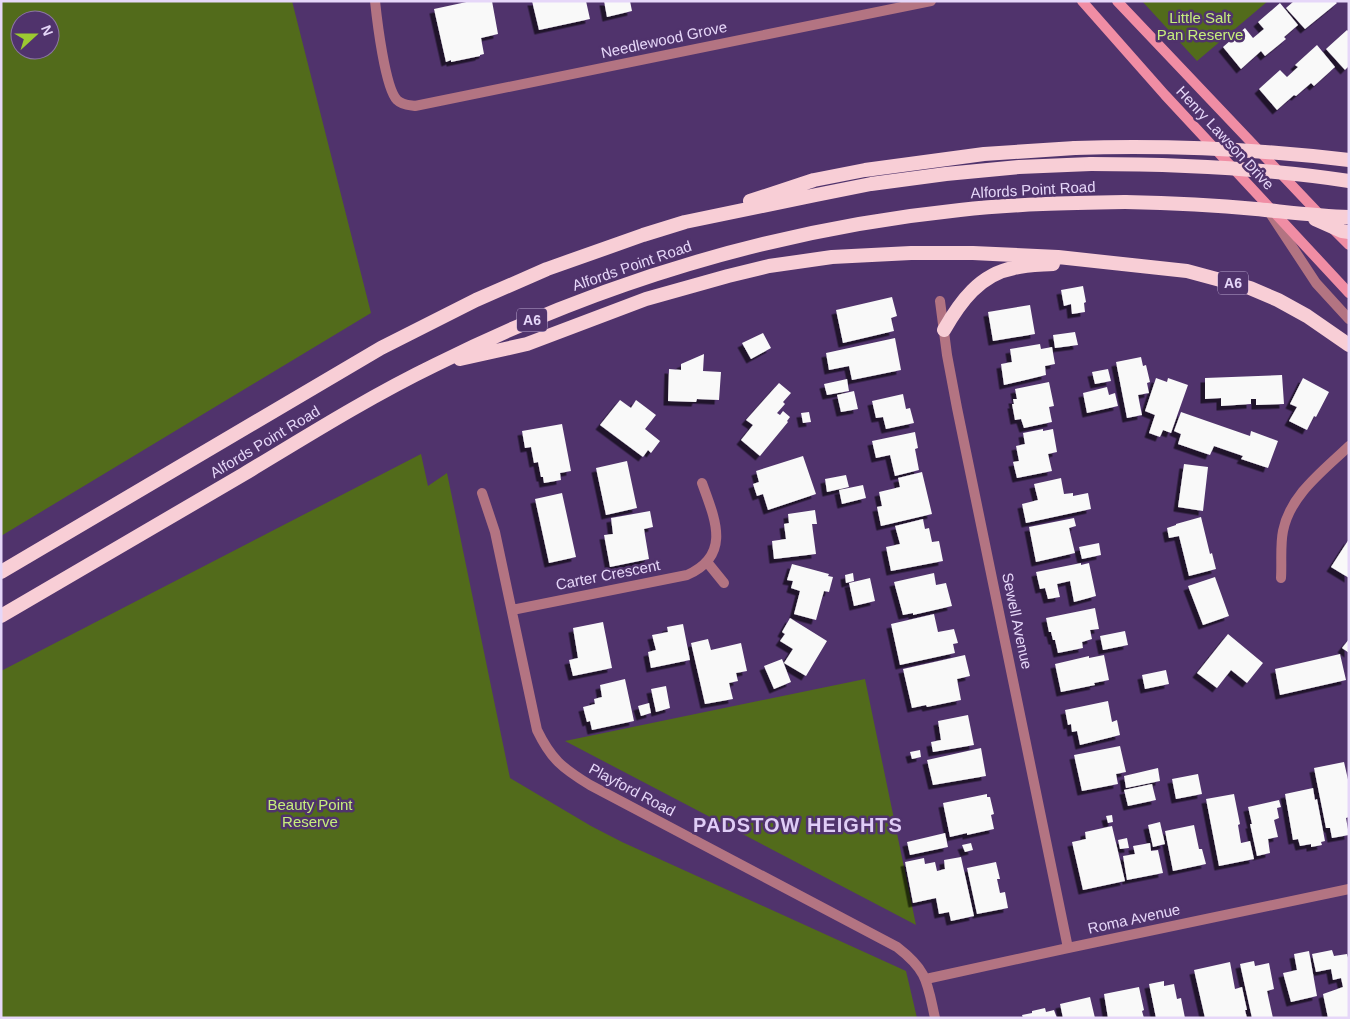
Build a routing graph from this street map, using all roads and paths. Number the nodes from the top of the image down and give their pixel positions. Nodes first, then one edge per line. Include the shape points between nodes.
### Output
1 (376, 1) edge
2 (931, 1) edge
3 (1082, 1) edge
4 (1117, 1) edge
5 (1349, 160) edge
6 (1349, 181) edge
7 (1256, 192) junction
8 (1307, 215) junction
9 (1349, 217) edge
10 (685, 222) junction
11 (1349, 232) edge
12 (1349, 245) edge
13 (1104, 261) junction
14 (1349, 292) edge
15 (940, 301) dead end
16 (1349, 319) edge
17 (944, 330) junction
18 (1349, 344) edge
19 (435, 364) junction
20 (1349, 446) edge
21 (702, 483) dead end
22 (482, 493) dead end
23 (707, 562) junction
24 (1, 572) edge
25 (1282, 578) dead end
26 (724, 583) dead end
27 (512, 610) junction
28 (1, 616) edge
29 (1349, 889) edge
30 (1068, 948) junction
31 (926, 980) junction
32 (936, 1018) edge

1 - 2 street, Needlewood Grove via 380,41 392,92 397,100 415,106
3 - 7 main road, Henry Lawson Drive
4 - 12 main road, Henry Lawson Drive
5 - 10 highway, bridge via 1271,152 1159,147 993,153 822,178
6 - 10 highway, Alfords Point Road, bridge via 1205,166 1091,164 1019,167 871,184
7 - 14 main road, Henry Lawson Drive
7 - 16 street via 1316,283
8 - 9 highway, Alfords Point Road / A6, bridge
8 - 11 highway, bridge
8 - 19 highway, Alfords Point Road / A6, bridge via 1125,202 1023,205 868,223 766,243 622,285
10 - 24 highway, Alfords Point Road via 547,270 427,323 334,374
13 - 17 highway via 1004,270 966,296
13 - 18 highway, A6 via 1187,271 1250,288 1307,316
13 - 19 highway, A6 via 945,253 800,261 685,287 605,313 527,344
15 - 17 street, Sewell Avenue
17 - 30 street, Sewell Avenue
19 - 28 highway, Alfords Point Road / A6 via 304,437
20 - 25 street via 1294,501 1282,534
21 - 23 street via 712,510 716,536 715,550
22 - 27 street, Playford Road via 495,532
23 - 26 street
23 - 27 street, Carter Crescent via 687,575
27 - 31 street, Playford Road via 537,730 553,758 566,770 897,947 910,956
29 - 30 street, Roma Avenue
30 - 31 street, Roma Avenue
31 - 32 street, Playford Road

